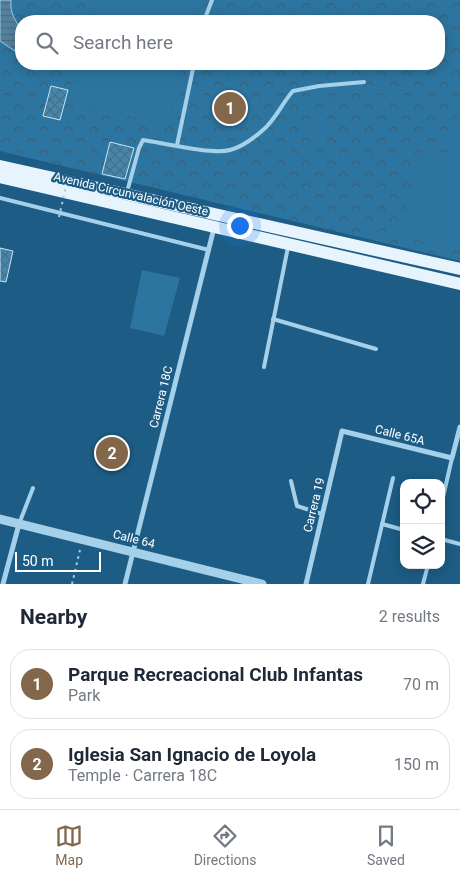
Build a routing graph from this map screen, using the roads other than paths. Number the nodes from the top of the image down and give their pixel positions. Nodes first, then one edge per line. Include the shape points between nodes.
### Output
1 (212, 0) edge
2 (206, 15) edge
3 (193, 70) edge
4 (364, 82) dead end
5 (177, 145) junction
6 (0, 166) edge
7 (0, 177) edge
8 (126, 194) junction
9 (0, 198) edge
10 (216, 221) junction
11 (289, 245) junction
12 (209, 250) junction
13 (460, 269) edge
14 (460, 284) edge
15 (273, 319) junction
16 (376, 349) dead end
17 (264, 367) dead end
18 (460, 427) edge
19 (342, 431) joint
20 (452, 458) junction
21 (393, 478) dead end
22 (291, 481) dead end
23 (33, 488) dead end
24 (445, 489) edge
25 (322, 514) junction
26 (0, 519) edge
27 (19, 524) junction
28 (382, 524) junction
29 (400, 529) edge
30 (445, 540) edge
31 (460, 544) edge
32 (133, 552) junction
33 (427, 569) edge
34 (3, 584) edge
35 (125, 584) edge
36 (262, 584) edge
37 (306, 584) edge
38 (368, 584) edge
39 (423, 584) edge

1 - 2 lane
3 - 5 lane
4 - 5 lane via 294,91 263,130 231,150 218,152
5 - 8 lane via 143,140
6 - 8 main road, Avenida Circunvalación Oeste
7 - 10 main road, Avenida Circunvalación Oeste
8 - 10 main road, Avenida Circunvalación Oeste
9 - 12 lane
10 - 11 main road, Avenida Circunvalación Oeste
10 - 12 street, Carrera 18C
10 - 13 main road, Avenida Circunvalación Oeste
11 - 14 main road, Avenida Circunvalación Oeste
11 - 15 lane
12 - 32 street, Carrera 18C
15 - 16 lane
15 - 17 lane
18 - 20 street
19 - 20 street, Calle 65A
19 - 25 street, Carrera 19
20 - 24 lane
21 - 28 lane
22 - 25 lane via 297,506
23 - 27 lane
25 - 37 street, Carrera 19
26 - 27 street, Calle 64
27 - 32 street, Calle 64
27 - 34 street
28 - 29 lane
28 - 38 lane
30 - 31 lane
32 - 35 street, Carrera 18C
32 - 36 street, Calle 64
33 - 39 lane

